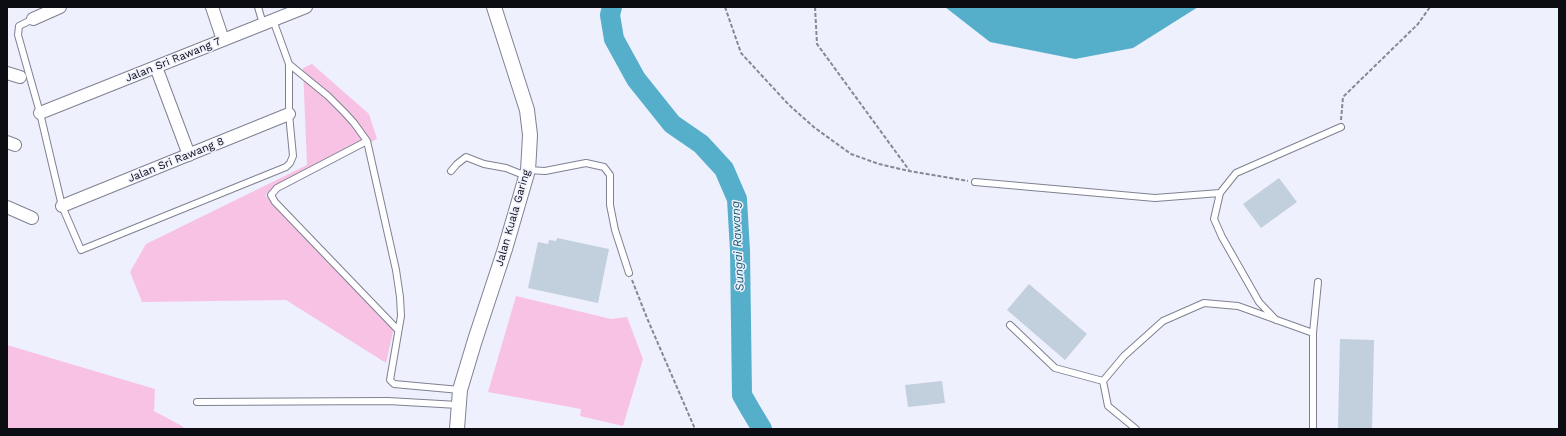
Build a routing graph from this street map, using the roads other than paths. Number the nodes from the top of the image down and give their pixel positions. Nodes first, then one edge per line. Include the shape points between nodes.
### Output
1 (60, 7) edge
2 (212, 7) edge
3 (258, 7) edge
4 (306, 7) edge
5 (494, 7) edge
6 (33, 19) joint
7 (268, 22) junction
8 (223, 40) junction
9 (289, 64) junction
10 (156, 67) junction
11 (7, 73) edge
12 (20, 77) dead end
13 (40, 113) junction
14 (289, 114) junction
15 (1341, 127) road end
16 (367, 141) junction
17 (189, 155) junction
18 (451, 172) dead end
19 (527, 173) junction
20 (975, 182) road end
21 (1220, 193) junction
22 (62, 206) junction
23 (7, 207) edge
24 (32, 218) dead end
25 (629, 273) road end
26 (1318, 282) dead end
27 (1276, 320) junction
28 (1010, 325) dead end
29 (398, 330) junction
30 (1313, 333) junction
31 (1103, 382) junction
32 (460, 390) junction
33 (197, 402) dead end
34 (458, 405) junction
35 (457, 429) edge
36 (1136, 429) edge
37 (1314, 429) edge

1 - 6 street
2 - 8 street
3 - 7 lane
4 - 7 street, Jalan Sri Rawang 7
5 - 19 street, Jalan Kuala Garing via 527,110 530,135
6 - 13 lane via 19,26 18,35
7 - 8 street, Jalan Sri Rawang 7
7 - 9 lane
8 - 10 street, Jalan Sri Rawang 7
9 - 14 lane
9 - 16 lane via 328,96 354,122
10 - 13 street, Jalan Sri Rawang 7
10 - 17 street
11 - 12 street
13 - 22 lane
14 - 17 street, Jalan Sri Rawang 8
14 - 22 lane via 293,156 286,167 80,250
15 - 21 lane via 1236,173
16 - 29 lane via 396,270 401,316
16 - 29 lane via 277,188 271,195
17 - 22 street, Jalan Sri Rawang 8
18 - 19 lane via 466,158
19 - 25 lane via 586,163 604,167 610,175 610,205
19 - 32 street, Jalan Kuala Garing
20 - 21 lane via 1155,198
21 - 27 lane via 1214,219 1259,302
23 - 24 street
26 - 30 lane
27 - 30 lane
27 - 31 lane via 1238,306 1204,304 1163,321 1124,356
28 - 31 lane via 1055,368
29 - 32 lane via 390,380 394,384
30 - 37 lane
31 - 36 lane via 1108,406
32 - 34 street, Jalan Kuala Garing
33 - 34 lane via 388,401
34 - 35 street, Jalan Kuala Garing

